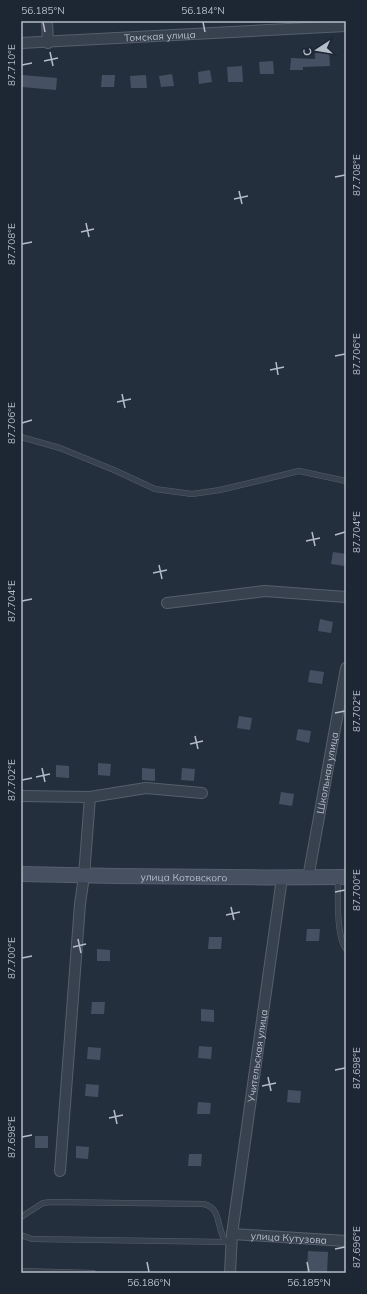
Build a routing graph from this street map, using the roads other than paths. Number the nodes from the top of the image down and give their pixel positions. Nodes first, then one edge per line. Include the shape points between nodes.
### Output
1 (47, 21) edge
2 (346, 26) edge
3 (48, 43) junction
4 (21, 44) edge
5 (21, 438) edge
6 (346, 481) edge
7 (346, 597) edge
8 (166, 602) dead end
9 (346, 668) edge
10 (202, 793) dead end
11 (21, 796) edge
12 (90, 797) junction
13 (21, 874) edge
14 (84, 876) junction
15 (342, 877) edge
16 (282, 878) junction
17 (308, 878) junction
18 (346, 949) edge
19 (60, 1171) dead end
20 (21, 1217) edge
21 (21, 1235) edge
22 (230, 1239) junction
23 (346, 1241) edge
24 (21, 1271) edge
25 (93, 1273) edge
26 (230, 1273) edge

1 - 3 street
2 - 3 street, Томская улица
3 - 4 street, Томская улица
5 - 6 lane via 60,448 155,489 192,494 299,471
7 - 8 street via 265,591
9 - 17 street, Школьная улица
10 - 12 street via 146,788
11 - 12 street
12 - 14 street
13 - 14 main road, улица Котовского
14 - 16 main road, улица Котовского
14 - 19 street
15 - 17 main road, улица Котовского
15 - 18 lane via 339,920 342,944
16 - 17 main road, улица Котовского
16 - 22 street, Учительская улица
20 - 22 lane via 51,1202 203,1204 213,1208 222,1235
21 - 22 lane via 32,1239
22 - 23 street, улица Кутузова
22 - 26 street, Учительская улица
24 - 25 lane

